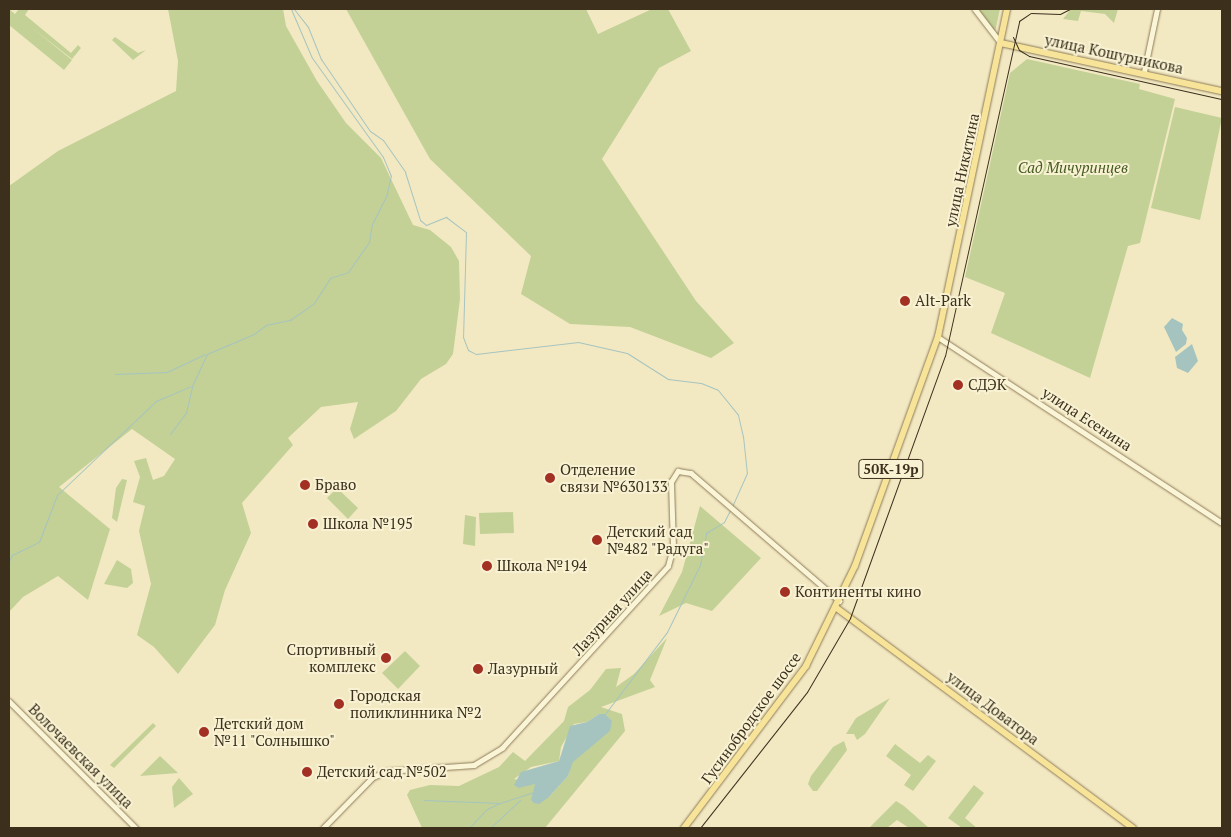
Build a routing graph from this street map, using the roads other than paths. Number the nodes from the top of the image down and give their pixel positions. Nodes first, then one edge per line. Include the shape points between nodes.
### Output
1 (975, 9) edge
2 (1007, 9) edge
3 (1158, 9) edge
4 (1001, 43) junction
5 (1144, 72) junction
6 (1222, 91) edge
7 (938, 337) junction
8 (1222, 523) edge
9 (840, 601) junction
10 (837, 608) junction
11 (9, 701) edge
12 (136, 828) edge
13 (323, 828) edge
14 (684, 828) edge
15 (1133, 828) edge

1 - 4 street
2 - 4 main road, улица Никитина
3 - 5 street
4 - 5 main road, улица Кошурникова
4 - 7 main road, улица Никитина
5 - 6 main road, улица Кошурникова
7 - 8 street, улица Есенина
7 - 9 main road, Гусинобродское шоссе / 50К-19р
9 - 10 main road, Гусинобродское шоссе / 50К-19р
9 - 13 street, Лазурная улица via 691,473 678,471 671,482 673,546 668,566 502,748 474,765 386,772 373,777
10 - 14 main road, Гусинобродское шоссе / 50К-19р via 787,694
10 - 15 main road, улица Доватора
11 - 12 street, Волочаевская улица

